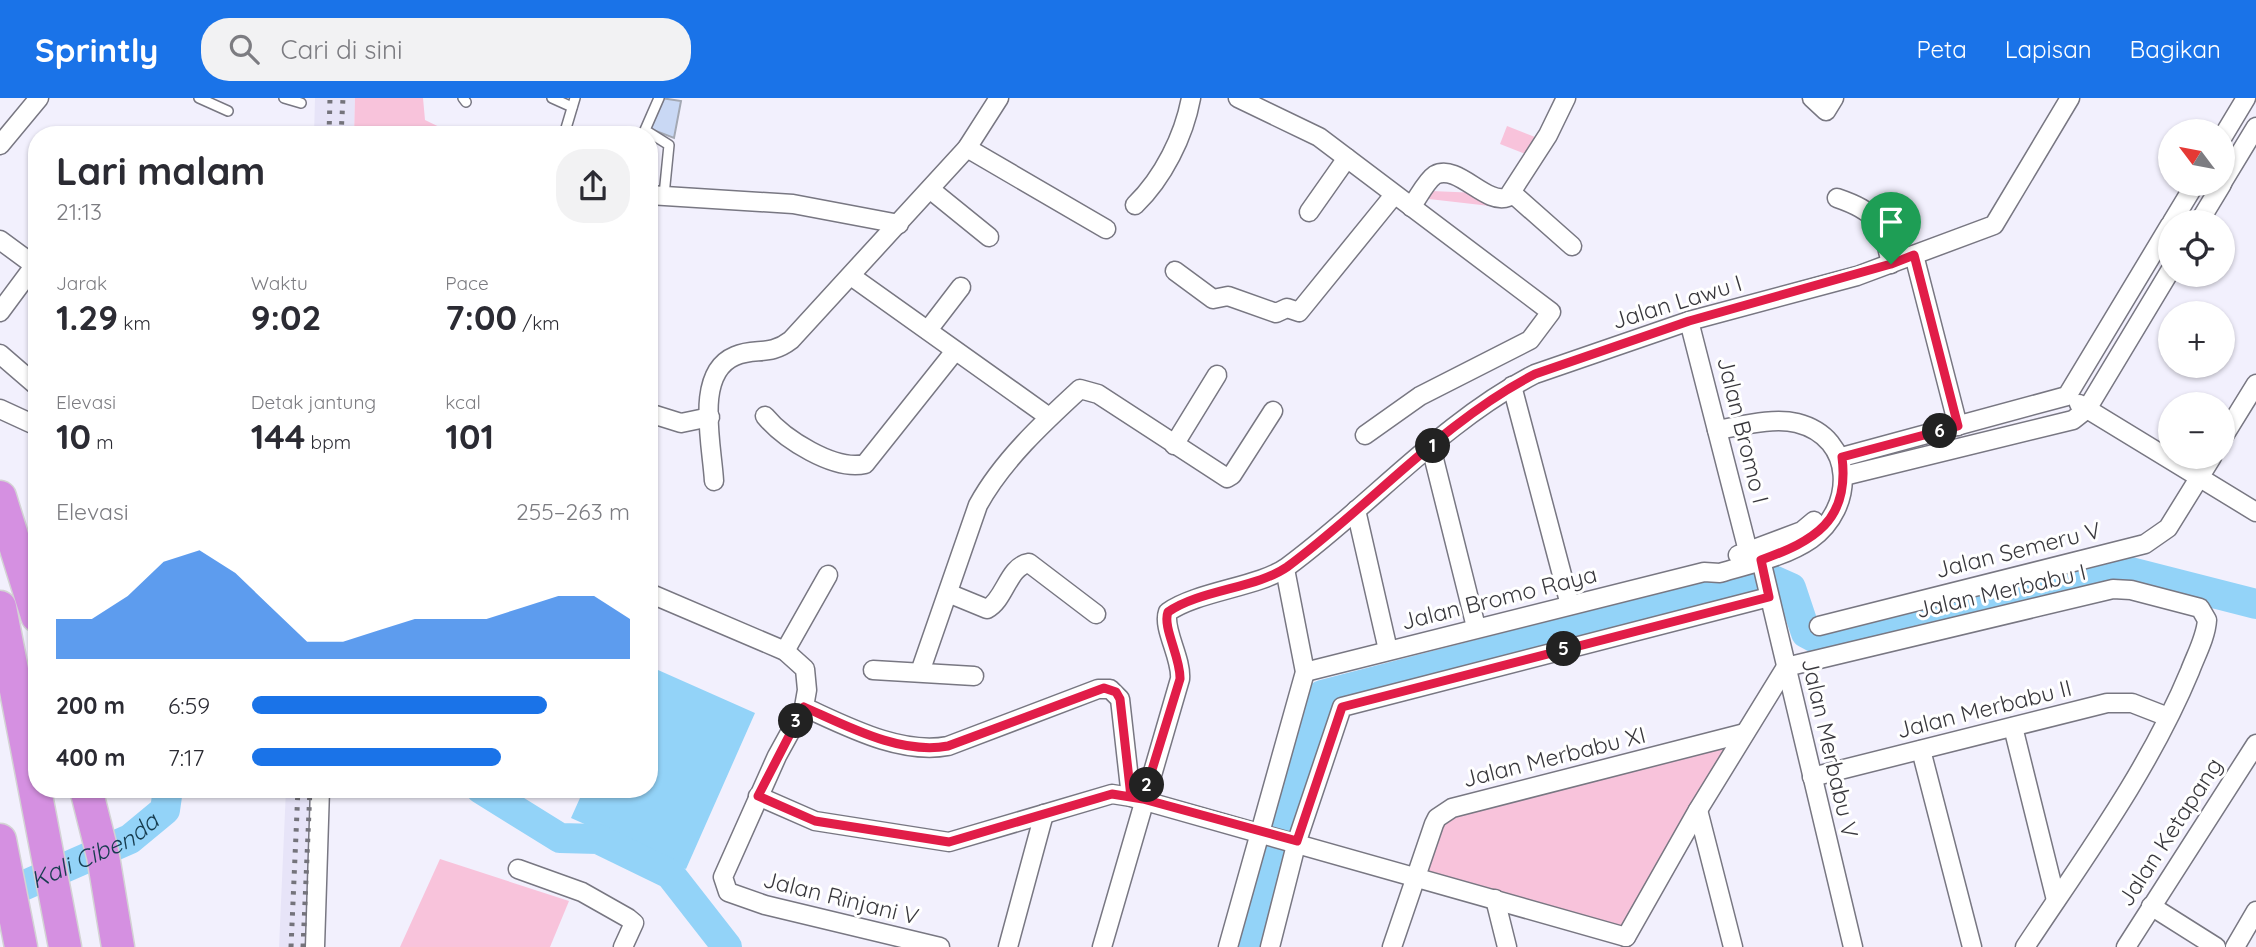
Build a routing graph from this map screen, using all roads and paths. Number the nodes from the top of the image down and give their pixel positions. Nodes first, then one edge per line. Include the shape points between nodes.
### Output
1 (39, 98) edge
2 (199, 98) edge
3 (284, 98) edge
4 (552, 98) edge
5 (659, 98) edge
6 (999, 98) edge
7 (1191, 98) edge
8 (1238, 98) edge
9 (1566, 98) edge
10 (1812, 98) edge
11 (1834, 98) edge
12 (2070, 98) edge
13 (2246, 98) edge
14 (300, 103) dead end
15 (573, 103) edge
16 (228, 111) dead end
17 (2233, 119) edge
18 (567, 126) edge
19 (647, 126) edge
20 (2256, 127) edge
21 (658, 138) edge
22 (0, 145) edge
23 (967, 148) junction
24 (1347, 159) junction
25 (2235, 162) edge
26 (931, 190) junction
27 (658, 191) edge
28 (1512, 193) junction
29 (658, 195) edge
30 (1394, 195) junction
31 (1837, 198) dead end
32 (1135, 205) dead end
33 (1411, 207) junction
34 (1309, 212) dead end
35 (899, 224) junction
36 (1106, 229) dead end
37 (989, 237) dead end
38 (0, 240) edge
39 (1572, 246) dead end
40 (2158, 246) edge
41 (1914, 255) junction
42 (28, 258) edge
43 (1891, 264) junction
44 (1175, 271) dead end
45 (28, 274) edge
46 (851, 276) junction
47 (961, 287) dead end
48 (2160, 287) edge
49 (0, 312) edge
50 (1689, 321) junction
51 (928, 330) junction
52 (955, 351) junction
53 (0, 354) edge
54 (1217, 375) dead end
55 (28, 378) edge
56 (2256, 384) edge
57 (1511, 386) junction
58 (2067, 396) junction
59 (0, 409) edge
60 (2087, 409) junction
61 (1273, 411) dead end
62 (658, 416) edge
63 (765, 416) dead end
64 (710, 417) junction
65 (1049, 417) junction
66 (2235, 418) edge
67 (28, 422) edge
68 (1958, 426) junction
69 (1717, 430) junction
70 (1365, 435) dead end
71 (1174, 445) junction
72 (1431, 447) junction
73 (1842, 457) junction
74 (2205, 469) edge
75 (2199, 478) junction
76 (714, 481) dead end
77 (1843, 484) junction
78 (0, 497) edge
79 (1356, 510) junction
80 (2256, 512) edge
81 (1757, 560) junction
82 (1284, 569) junction
83 (828, 575) dead end
84 (28, 587) edge
85 (1768, 592) junction
86 (948, 593) junction
87 (658, 597) edge
88 (1570, 605) junction
89 (0, 607) edge
90 (1096, 614) dead end
91 (1819, 626) dead end
92 (1476, 627) junction
93 (1388, 650) junction
94 (785, 651) junction
95 (1786, 667) junction
96 (873, 670) dead end
97 (1305, 672) junction
98 (920, 673) junction
99 (974, 676) dead end
100 (804, 707) junction
101 (2168, 717) junction
102 (2013, 727) junction
103 (1745, 733) junction
104 (2256, 744) edge
105 (1921, 750) junction
106 (28, 751) edge
107 (1812, 777) junction
108 (758, 796) junction
109 (37, 798) edge
110 (88, 798) edge
111 (320, 798) edge
112 (1137, 798) junction
113 (1698, 810) junction
114 (1044, 814) junction
115 (1266, 833) junction
116 (0, 840) edge
117 (1293, 841) junction
118 (518, 869) dead end
119 (1415, 876) junction
120 (1495, 899) junction
121 (2056, 900) junction
122 (2151, 906) junction
123 (2256, 911) edge
124 (1627, 942) edge
125 (21, 947) edge
126 (65, 947) edge
127 (118, 947) edge
128 (315, 947) edge
129 (623, 947) edge
130 (940, 947) edge
131 (1008, 947) edge
132 (1102, 947) edge
133 (1228, 947) edge
134 (1270, 947) edge
135 (1392, 947) edge
136 (1507, 947) edge
137 (1733, 947) edge
138 (1853, 947) edge
139 (1972, 947) edge
140 (2025, 947) edge
141 (2126, 947) edge
142 (2216, 947) edge
143 (2235, 947) edge

1 - 22 street
2 - 16 lane
3 - 14 lane
4 - 15 lane
5 - 19 lane
6 - 23 street
7 - 32 street via 1177,143 1150,190
8 - 24 street via 1300,126
9 - 28 street
10 - 11 street via 1826,111
12 - 41 street, Jalan Lawu I via 1994,225
13 - 17 street
15 - 18 lane
20 - 25 street
21 - 27 lane via 670,145
23 - 26 street
23 - 36 street
24 - 30 street
24 - 34 street
26 - 35 street
26 - 37 street
28 - 33 street via 1503,199 1440,174 1430,180
28 - 39 street
29 - 35 street via 793,204
30 - 33 street
30 - 44 street via 1299,312 1287,308 1276,313 1228,296 1213,299
31 - 43 street via 1874,216 1885,235
33 - 70 street via 1551,312 1530,340 1420,396
35 - 46 street
38 - 42 street
40 - 58 street
41 - 43 street, Jalan Lawu I
41 - 68 street
43 - 50 street, Jalan Lawu I
45 - 49 street
46 - 51 street
46 - 64 street via 779,349 737,354 721,363 709,385
47 - 51 street
48 - 60 street
50 - 57 street, Jalan Lawu I via 1563,362
50 - 69 street, Jalan Bromo I
51 - 52 street
52 - 63 street via 864,464 855,466 810,452 778,432
52 - 65 street
53 - 55 street
54 - 71 street
56 - 66 street
57 - 72 street, Jalan Lawu I
57 - 88 street
58 - 60 street
58 - 68 street
59 - 67 street
60 - 75 street
60 - 77 street via 2073,420
61 - 71 street via 1227,478
62 - 64 street via 681,423
64 - 76 street
65 - 71 street via 1080,389 1091,390
65 - 86 street via 988,487
68 - 73 street
69 - 73 street via 1795,422 1824,438
69 - 81 street, Jalan Bromo I
72 - 79 street, Jalan Lawu I
72 - 92 street
73 - 77 street
74 - 75 street, Jalan Semeru V
75 - 80 street
75 - 91 street, Jalan Semeru V via 2168,528 2145,544
77 - 81 street, Jalan Bromo Raya via 1802,531
78 - 84 highway
79 - 82 street, Jalan Lawu I
79 - 93 street
81 - 85 street, Jalan Merbabu V
81 - 88 street, Jalan Bromo Raya via 1713,563 1704,572
82 - 97 street
82 - 112 street, Jalan Lawu I via 1168,612 1180,679
83 - 94 street
85 - 95 street, Jalan Merbabu V
85 - 117 street via 1346,705 1337,715
86 - 90 street via 987,609 1018,568 1029,563
86 - 98 street
87 - 94 street
88 - 92 street, Jalan Bromo Raya
89 - 106 highway
92 - 93 street, Jalan Bromo Raya
93 - 97 street, Jalan Bromo Raya
94 - 100 street via 805,669
95 - 101 street, Jalan Merbabu I via 2113,589 2131,590 2200,608 2207,620
95 - 103 street
95 - 107 street, Jalan Merbabu V
96 - 98 street
97 - 115 street
98 - 99 street
100 - 108 street
100 - 112 street via 899,744 931,749 1098,689 1110,689 1120,699
101 - 102 street, Jalan Merbabu II via 2122,701
101 - 121 street via 2146,761
102 - 105 street, Jalan Merbabu II
102 - 121 street
103 - 113 street
103 - 119 street, Jalan Merbabu XI via 1452,808 1437,818
104 - 122 street, Jalan Ketapang
105 - 107 street, Jalan Merbabu II
105 - 139 street
107 - 138 street, Jalan Merbabu V
108 - 114 street via 815,821 939,842 962,841
108 - 130 street, Jalan Rinjani V via 723,877 732,895
109 - 126 highway
110 - 127 highway
111 - 128 street
112 - 114 street via 1112,794
112 - 115 street
112 - 132 street
113 - 124 street
113 - 137 street
114 - 131 street
115 - 117 street
115 - 133 street
116 - 125 highway
117 - 119 street
117 - 134 street
118 - 129 street via 582,892 628,918 634,923
119 - 120 street
119 - 135 street, Jalan Merbabu XI
120 - 124 street
120 - 136 street
121 - 140 street
122 - 141 street, Jalan Ketapang
122 - 142 street
123 - 143 street

